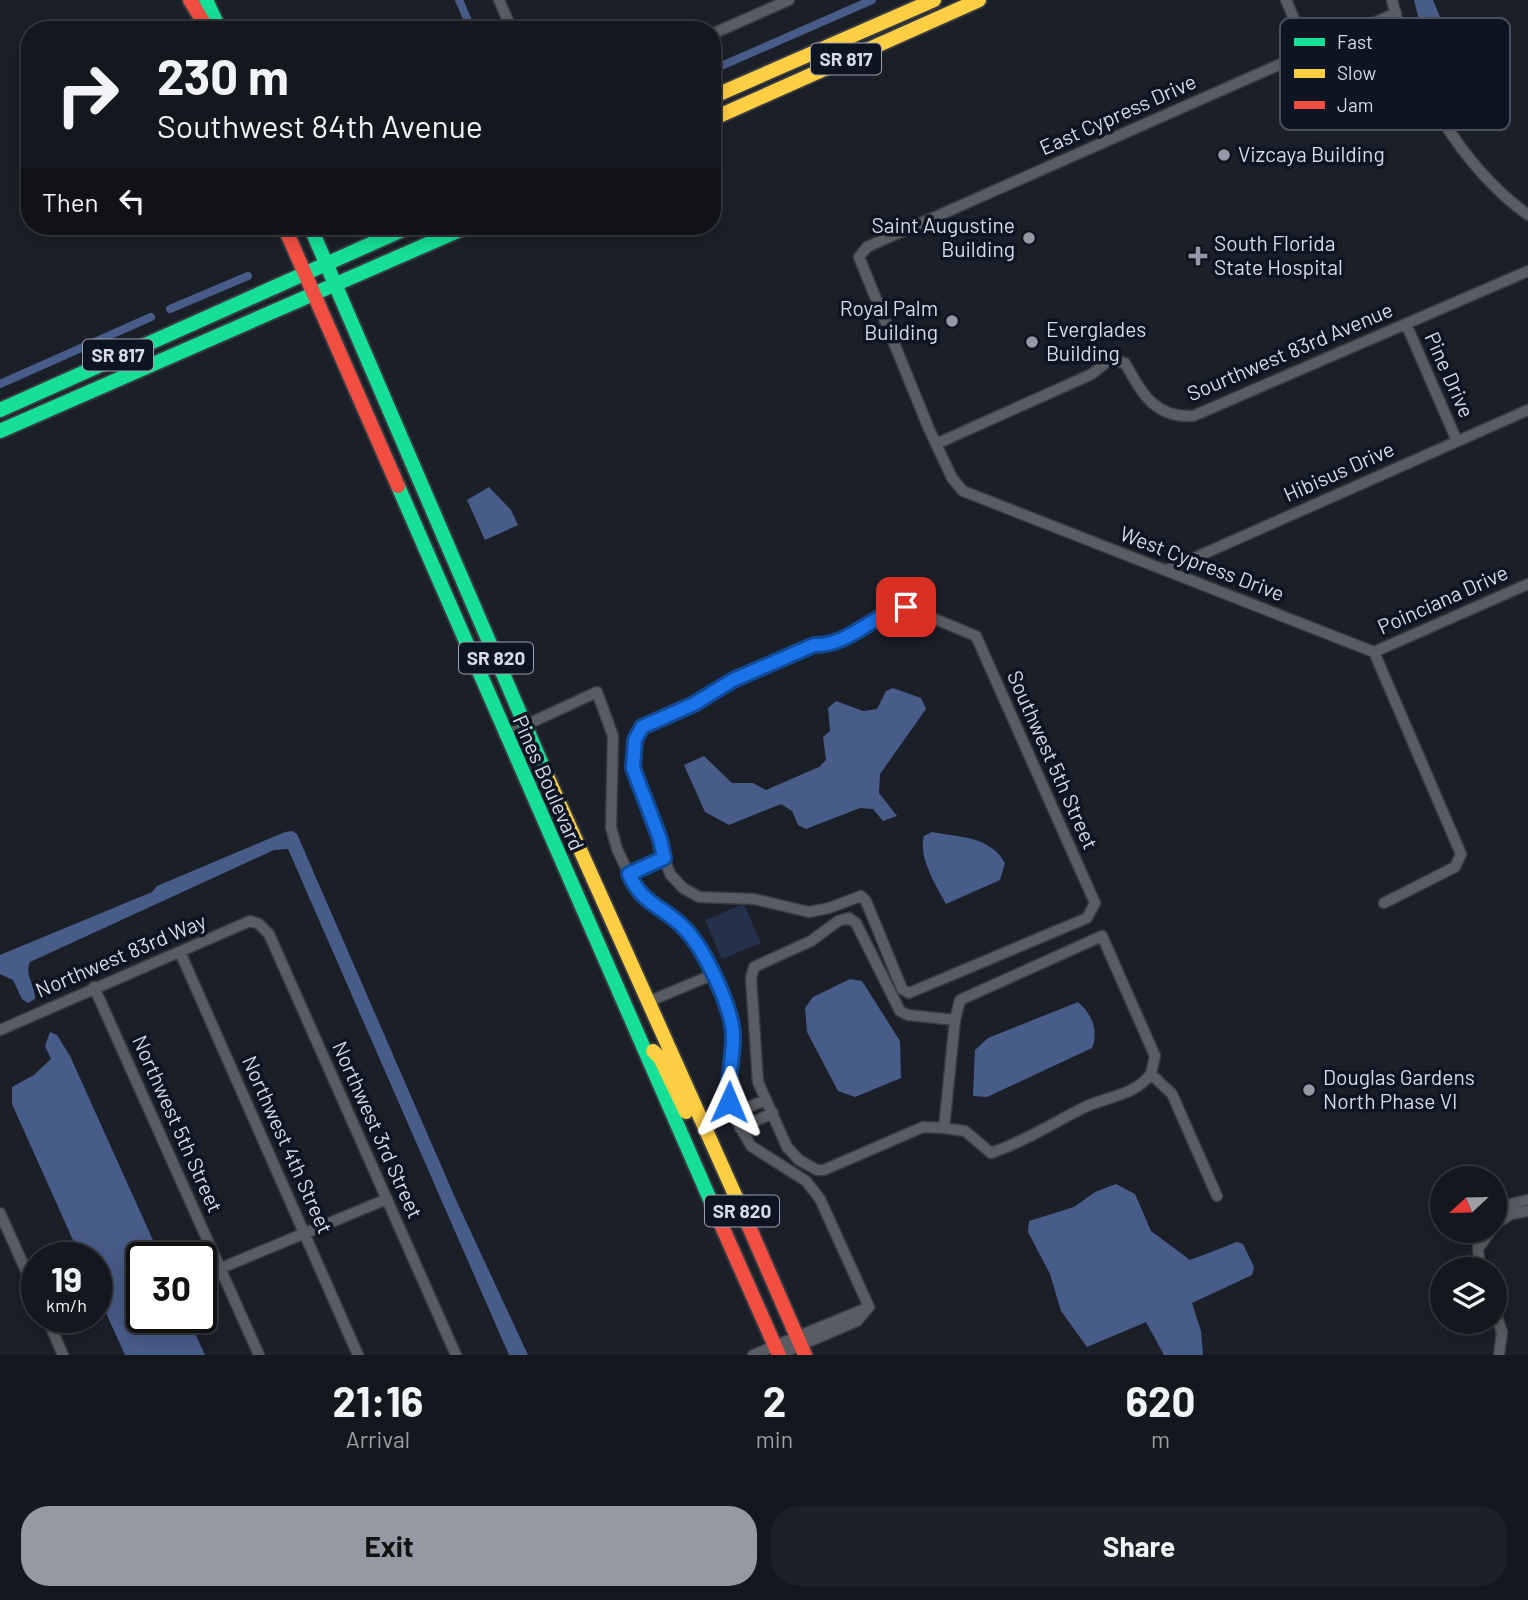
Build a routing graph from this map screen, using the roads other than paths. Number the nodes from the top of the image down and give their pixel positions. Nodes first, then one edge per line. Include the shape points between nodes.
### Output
1 (183, 0) edge
2 (190, 0) edge
3 (206, 0) edge
4 (499, 0) edge
5 (789, 0) edge
6 (934, 0) edge
7 (979, 0) edge
8 (1286, 0) edge
9 (1392, 0) edge
10 (1396, 13) junction
11 (1294, 18) edge
12 (1385, 18) edge
13 (1398, 18) edge
14 (191, 21) edge
15 (208, 21) edge
16 (213, 21) edge
17 (508, 21) edge
18 (721, 30) edge
19 (1280, 64) edge
20 (721, 93) edge
21 (721, 115) edge
22 (1451, 130) edge
23 (1528, 215) edge
24 (288, 235) edge
25 (314, 235) edge
26 (389, 235) edge
27 (447, 235) edge
28 (859, 257) joint
29 (326, 261) junction
30 (304, 271) junction
31 (1528, 271) edge
32 (335, 282) junction
33 (314, 292) junction
34 (1406, 324) junction
35 (0, 410) edge
36 (1528, 410) edge
37 (0, 431) edge
38 (1457, 441) junction
39 (936, 444) junction
40 (394, 473) junction
41 (429, 497) junction
42 (410, 511) junction
43 (1167, 570) junction
44 (1528, 584) edge
45 (468, 592) junction
46 (1374, 652) junction
47 (524, 725) junction
48 (504, 735) junction
49 (664, 858) junction
50 (629, 874) junction
51 (573, 891) junction
52 (1384, 903) dead end
53 (259, 924) joint
54 (180, 952) junction
55 (712, 975) junction
56 (94, 987) junction
57 (650, 1001) junction
58 (955, 1020) junction
59 (0, 1030) edge
60 (642, 1046) junction
61 (1151, 1074) junction
62 (765, 1100) junction
63 (772, 1113) junction
64 (733, 1114) junction
65 (740, 1128) junction
66 (944, 1128) junction
67 (718, 1157) junction
68 (1217, 1196) dead end
69 (387, 1199) junction
70 (1528, 1200) edge
71 (1507, 1205) edge
72 (1528, 1210) edge
73 (0, 1213) edge
74 (1507, 1216) edge
75 (305, 1233) junction
76 (1479, 1243) edge
77 (1482, 1243) edge
78 (1478, 1249) junction
79 (1479, 1257) edge
80 (21, 1260) edge
81 (221, 1268) junction
82 (53, 1333) edge
83 (1502, 1334) edge
84 (801, 1346) edge
85 (778, 1352) edge
86 (63, 1355) edge
87 (259, 1355) edge
88 (358, 1355) edge
89 (456, 1355) edge
90 (753, 1355) edge
91 (1499, 1355) edge

1 - 14 main road
2 - 15 main road
3 - 16 main road
4 - 17 street
5 - 18 street
6 - 20 main road, SR 817
7 - 21 main road, SR 817
8 - 11 street
9 - 10 street
10 - 12 street, East Cypress Drive
10 - 13 street
19 - 28 street, East Cypress Drive via 867,247
22 - 23 street via 1494,186
24 - 30 main road, Pines Boulevard / SR 820
25 - 29 main road, Pines Boulevard / SR 820
26 - 29 main road, SR 817
27 - 32 main road, SR 817
28 - 39 street, West Cypress Drive
29 - 30 main road, SR 817
29 - 32 main road, Pines Boulevard / SR 820
30 - 33 main road, Pines Boulevard / SR 820
30 - 35 main road, SR 817
31 - 34 street, Sourthwest 83rd Avenue
32 - 33 main road, SR 817
32 - 41 main road, Pines Boulevard / SR 820
33 - 37 main road, SR 817
33 - 40 main road, Pines Boulevard / SR 820
34 - 38 street, Pine Drive
34 - 39 street, Sourthwest 83rd Avenue via 1193,416 1172,415 1149,403 1125,363 1109,360 1092,374
36 - 38 street, Hibisus Drive
38 - 43 street, Hibisus Drive
39 - 43 street, West Cypress Drive via 952,478 970,495
40 - 41 main road via 414,495
40 - 42 main road, Pines Boulevard / SR 820
41 - 45 main road, Pines Boulevard / SR 820
42 - 45 main road via 423,513 456,583
42 - 48 main road, Pines Boulevard / SR 820
43 - 46 street, West Cypress Drive
44 - 46 street, Poinciana Drive
45 - 47 main road, Pines Boulevard / SR 820
46 - 52 street via 1461,854 1455,867
47 - 48 street
47 - 50 street via 597,692 613,736 611,827
47 - 57 main road, Pines Boulevard / SR 820
48 - 51 main road, Pines Boulevard / SR 820
49 - 49 street, Southwest 5th Street via 670,874 699,897 754,899 809,912 861,896 902,989 909,993 1087,918 1095,903 976,636 906,607 828,645 814,645 733,680 642,727 635,740 633,768
49 - 50 street
50 - 55 street via 639,895 692,936
51 - 57 main road via 582,898 626,985
51 - 60 main road, Pines Boulevard / SR 820
53 - 54 street, Northwest 83rd Way via 250,921
53 - 69 street, Northwest 3rd Street via 269,934
54 - 56 street, Northwest 83rd Way
54 - 75 street, Northwest 4th Street
55 - 57 street
55 - 64 street via 731,1022 728,1087
56 - 59 street, Northwest 83rd Way
56 - 81 street, Northwest 5th Street
57 - 67 main road, Pines Boulevard / SR 820
58 - 61 street via 957,1007 966,996 1102,936 1155,1056
58 - 62 street via 900,1011 856,923 849,918 838,921 751,970 755,1066
58 - 66 street
60 - 67 main road via 660,1058 687,1114
60 - 85 main road, Pines Boulevard / SR 820
61 - 66 street via 1127,1094 1076,1111 991,1153 974,1137
61 - 68 street via 1172,1094
62 - 63 street
62 - 64 street
63 - 65 street
63 - 66 street via 787,1147 817,1170 923,1127
64 - 65 street
65 - 84 street via 751,1146 806,1181 820,1199 869,1307 857,1321
67 - 84 main road, Pines Boulevard / SR 820
69 - 75 street
69 - 89 street, Northwest 3rd Street
70 - 71 street
72 - 74 street
73 - 80 street
75 - 81 street
75 - 88 street, Northwest 4th Street
76 - 78 street
77 - 78 street
78 - 79 street
81 - 87 street, Northwest 5th Street
82 - 86 street
83 - 91 street
84 - 85 street
85 - 90 street

